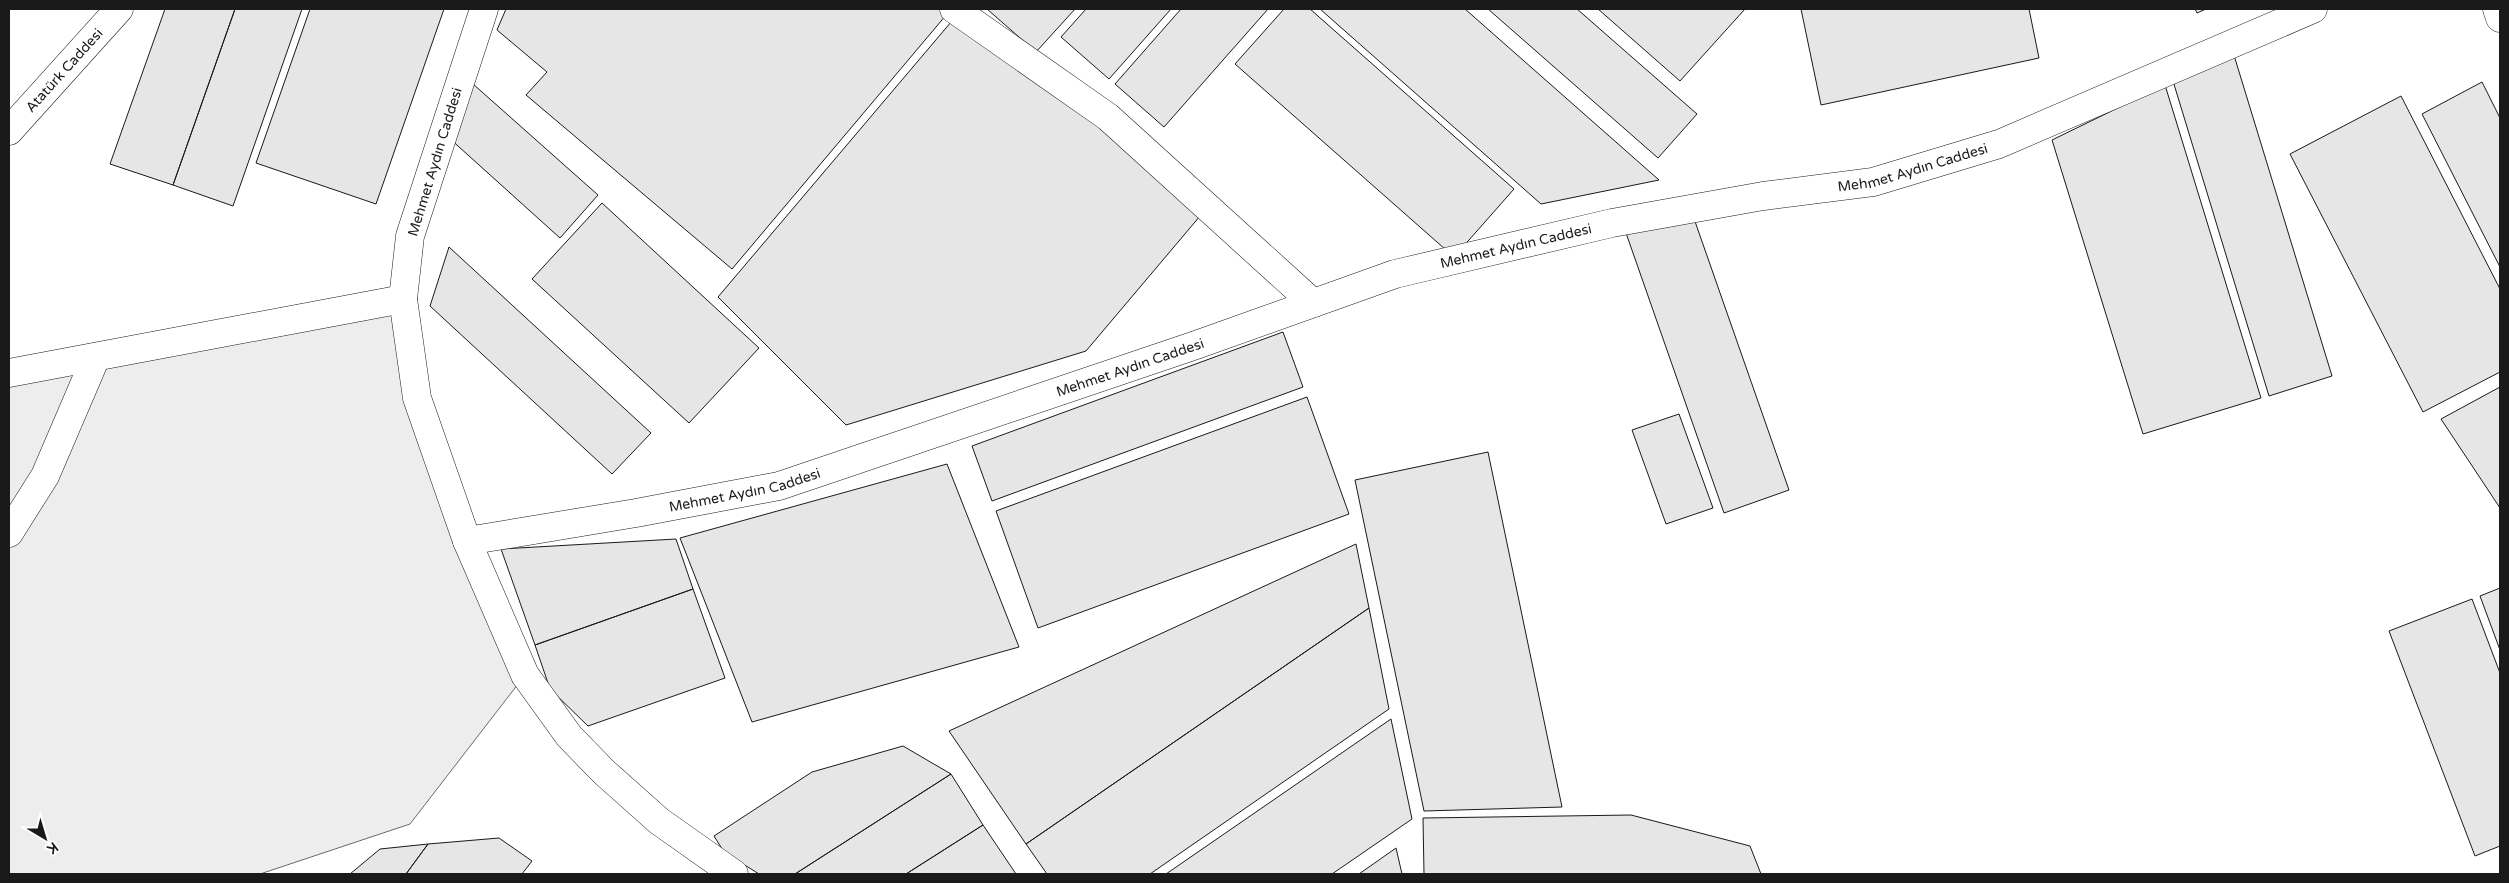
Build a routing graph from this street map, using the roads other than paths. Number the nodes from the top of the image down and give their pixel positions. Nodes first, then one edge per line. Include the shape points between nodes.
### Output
1 (119, 9) edge
2 (484, 9) edge
3 (954, 9) edge
4 (2313, 9) edge
5 (2497, 9) edge
6 (2500, 18) edge
7 (9, 131) edge
8 (403, 300) junction
9 (1313, 303) junction
10 (96, 357) junction
11 (9, 373) edge
12 (9, 533) edge
13 (467, 541) junction
14 (734, 874) edge

1 - 7 street, Atatürk Caddesi
2 - 8 street, Mehmet Aydın Caddesi via 410,236
3 - 9 street via 1108,118
4 - 9 street, Mehmet Aydın Caddesi via 1999,144 1882,179 1612,223 1396,274
5 - 6 street
8 - 10 street
8 - 13 street, Mehmet Aydın Caddesi via 417,398
9 - 13 street, Mehmet Aydın Caddesi via 779,486
10 - 11 street
10 - 12 street via 44,476
13 - 14 street via 525,675 568,736 659,821

